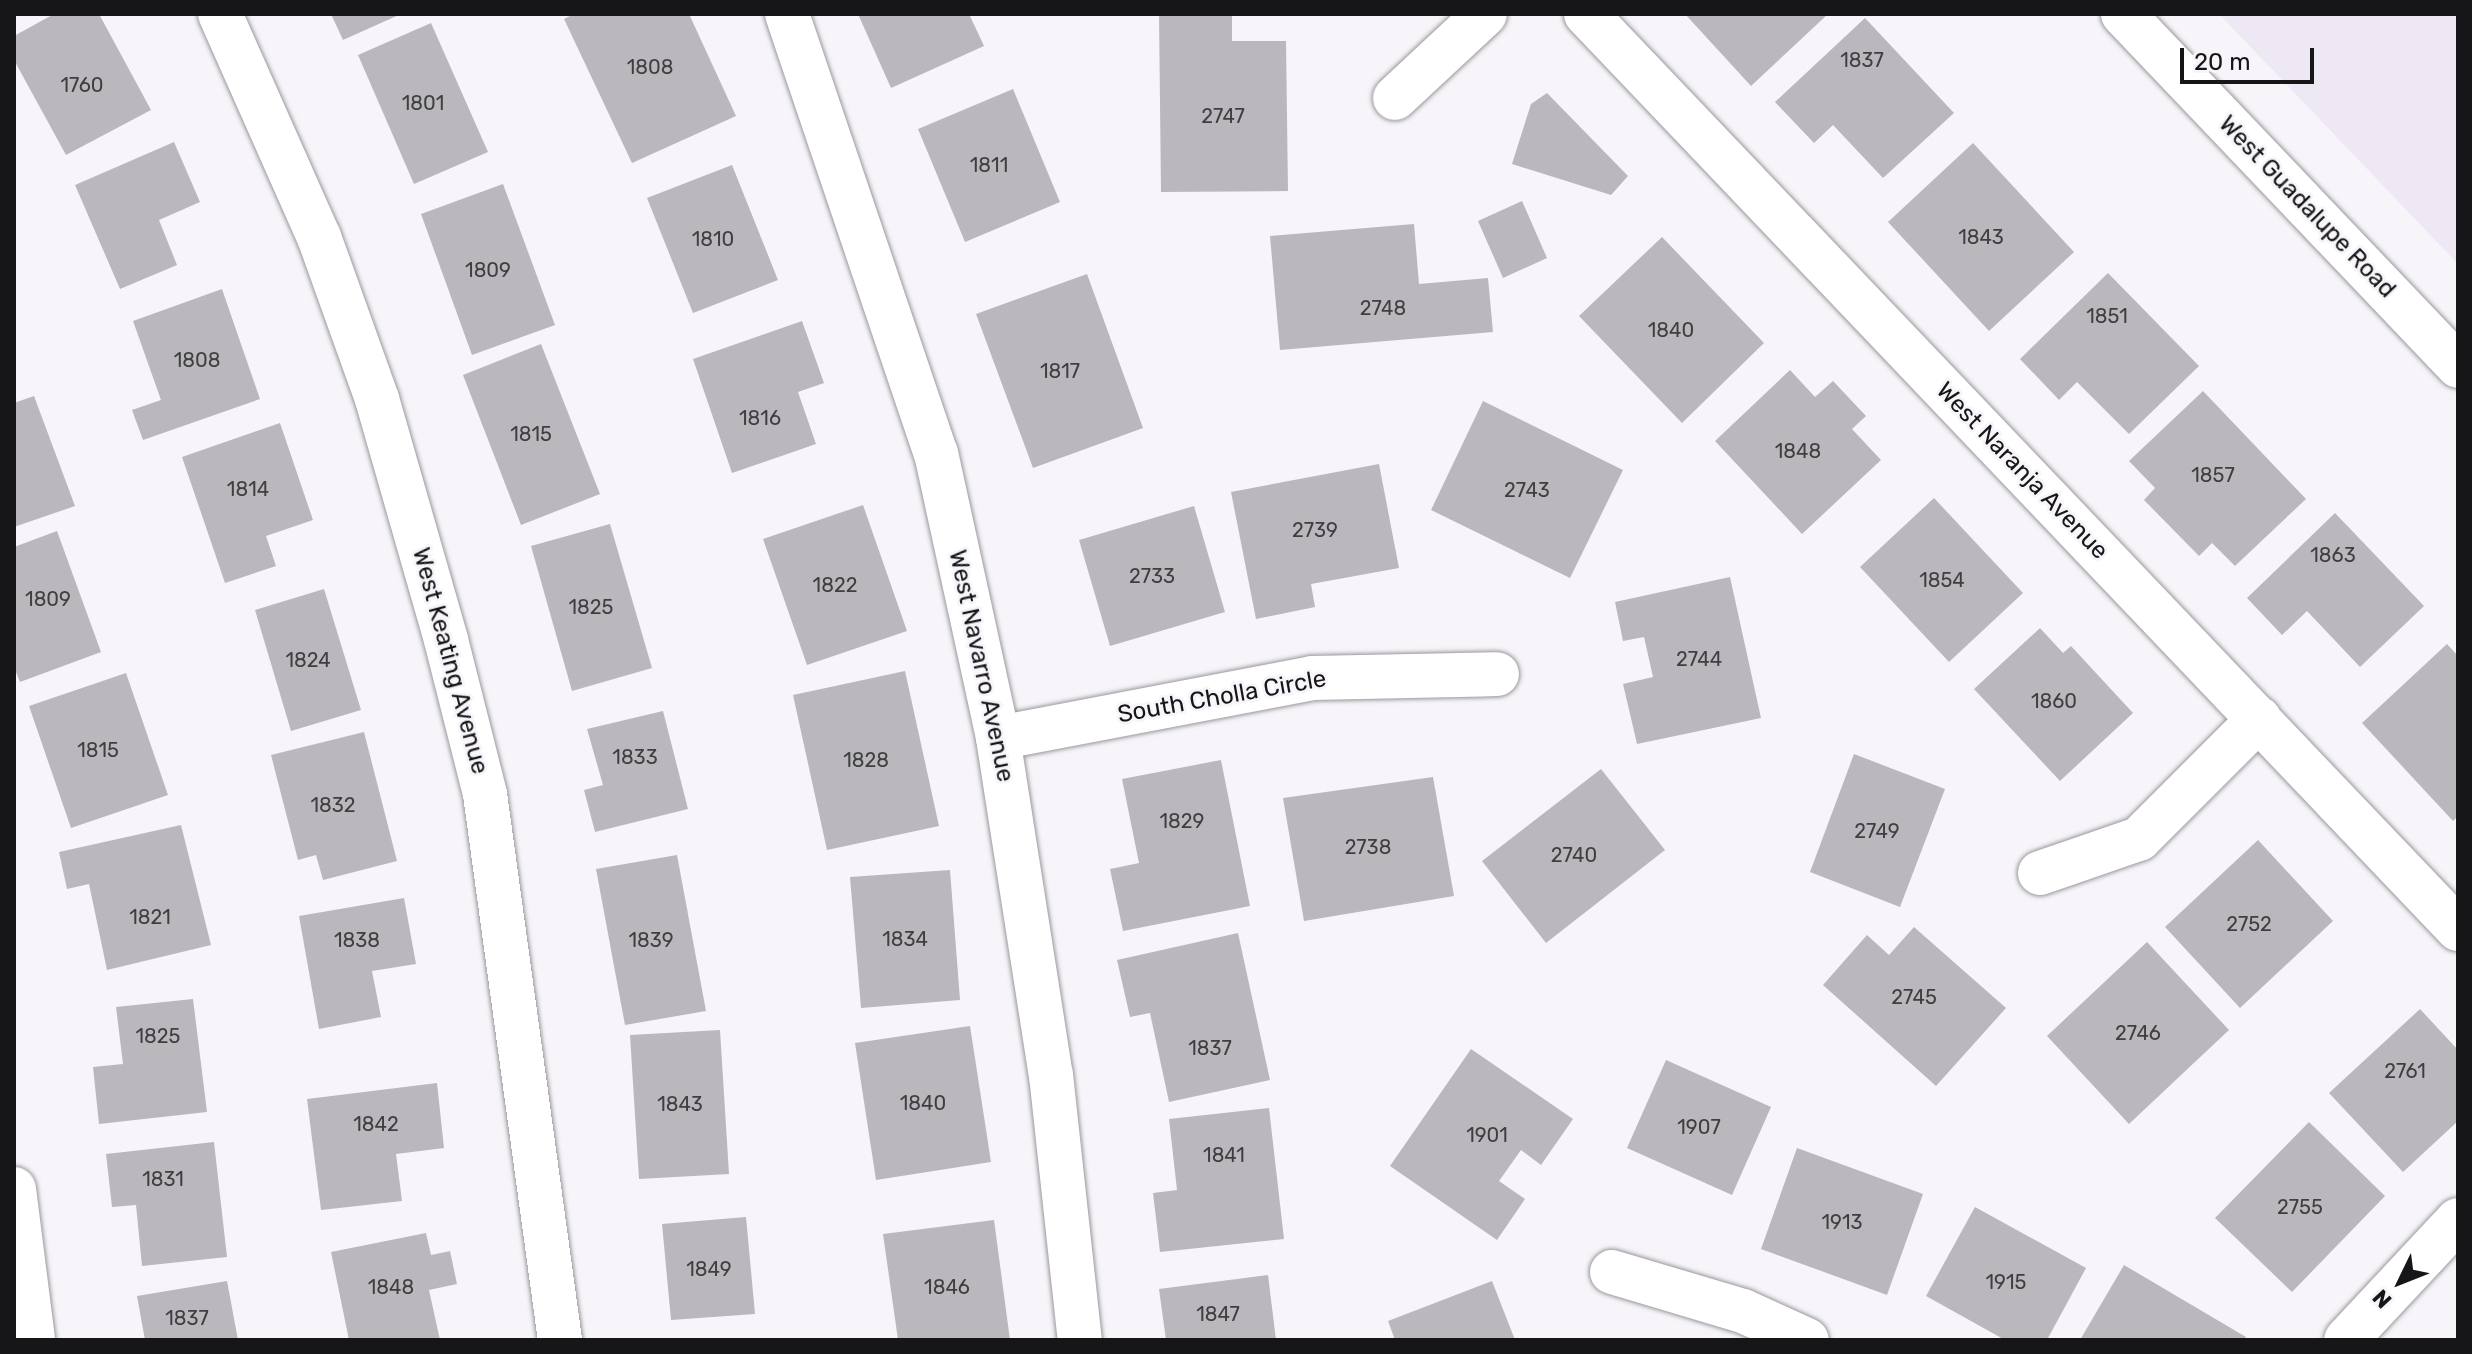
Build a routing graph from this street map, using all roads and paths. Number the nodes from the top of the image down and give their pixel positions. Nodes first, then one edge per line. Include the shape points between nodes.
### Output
1 (220, 14) edge
2 (787, 14) edge
3 (1485, 14) edge
4 (1586, 14) edge
5 (2123, 14) edge
6 (1395, 98) dead end
7 (2458, 366) edge
8 (1497, 674) dead end
9 (2259, 719) junction
10 (998, 738) junction
11 (2040, 873) dead end
12 (2458, 929) edge
13 (14, 1189) edge
14 (2458, 1220) edge
15 (1612, 1272) dead end
16 (33, 1340) edge
17 (560, 1340) edge
18 (1080, 1340) edge
19 (1807, 1340) edge
20 (2346, 1340) edge

1 - 17 street, West Keating Avenue via 319,237 372,384 446,640 485,794
2 - 10 street, West Navarro Avenue via 936,453
3 - 6 street
4 - 9 street, West Naranja Avenue
5 - 7 street, West Guadalupe Road
8 - 10 street, South Cholla Circle via 1312,678
9 - 11 street via 2139,839
9 - 12 street, West Naranja Avenue
10 - 18 street, West Navarro Avenue via 1051,1075
13 - 16 street
14 - 20 street
15 - 19 street via 1743,1311

